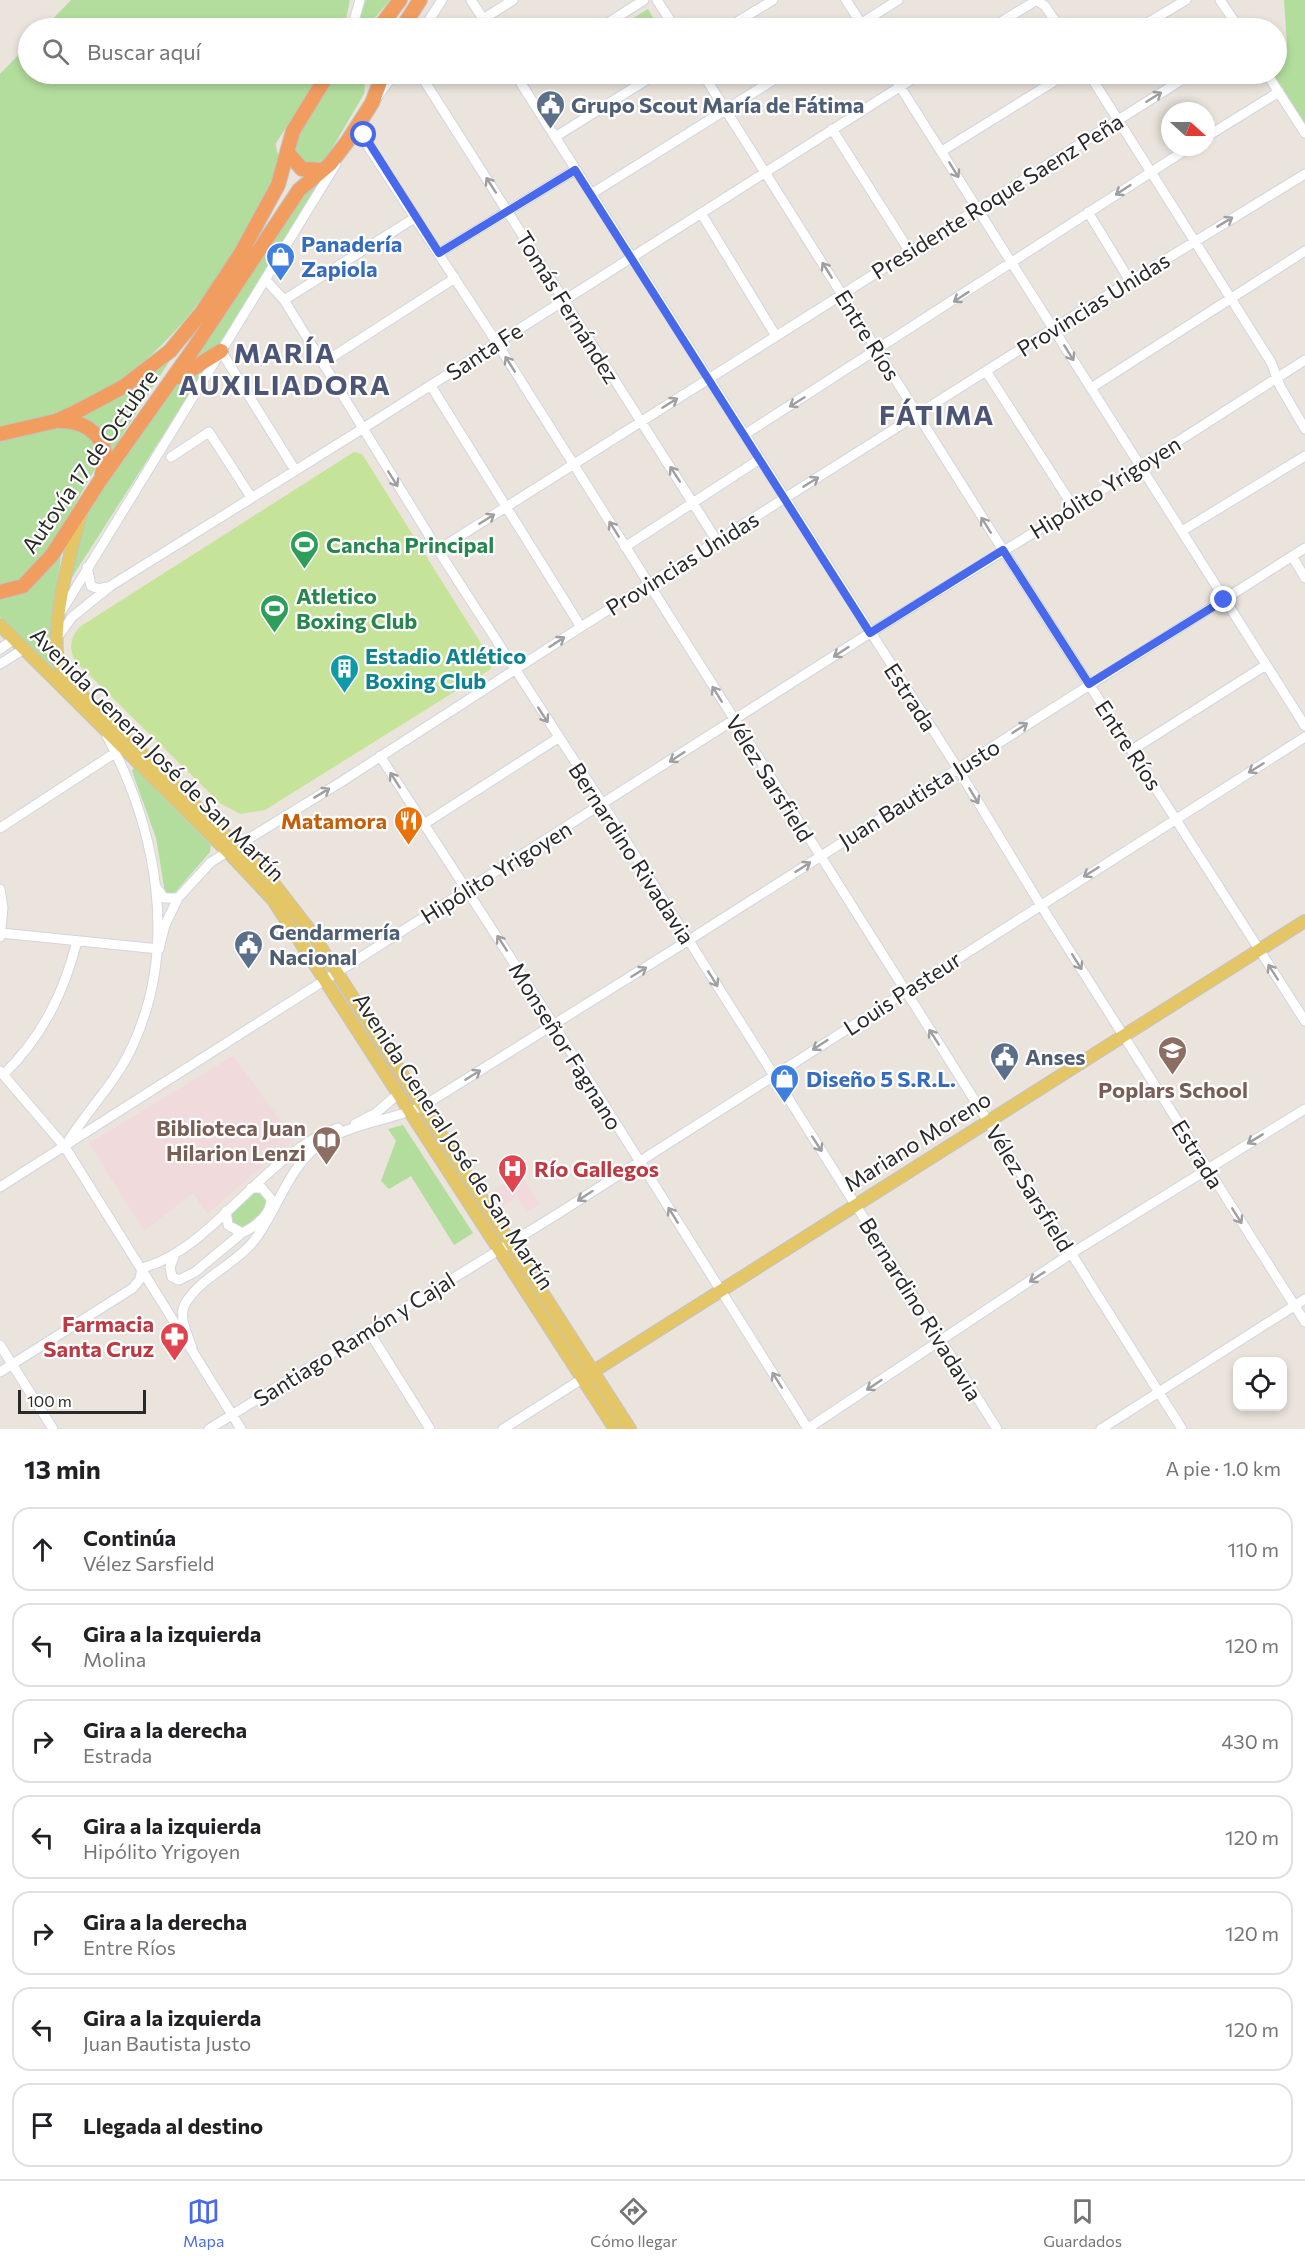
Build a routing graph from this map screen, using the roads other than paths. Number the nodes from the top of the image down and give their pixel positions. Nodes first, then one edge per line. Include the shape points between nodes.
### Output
1 (360, 0) edge
2 (400, 0) edge
3 (420, 0) edge
4 (442, 0) edge
5 (471, 0) edge
6 (513, 0) edge
7 (644, 0) edge
8 (657, 0) edge
9 (772, 0) edge
10 (846, 0) edge
11 (898, 0) edge
12 (1037, 0) edge
13 (1186, 0) edge
14 (1220, 0) edge
15 (355, 18) edge
16 (386, 18) edge
17 (408, 18) edge
18 (430, 18) edge
19 (482, 18) edge
20 (485, 18) edge
21 (616, 18) edge
22 (669, 18) edge
23 (743, 18) edge
24 (855, 18) edge
25 (872, 18) edge
26 (1007, 18) edge
27 (1053, 18) edge
28 (1156, 18) edge
29 (1232, 18) edge
30 (322, 84) edge
31 (374, 84) edge
32 (380, 84) edge
33 (386, 84) edge
34 (426, 84) edge
35 (521, 84) edge
36 (640, 84) edge
37 (710, 84) edge
38 (767, 84) edge
39 (903, 84) edge
40 (1050, 84) edge
41 (1095, 84) edge
42 (1175, 84) edge
43 (1274, 84) edge
44 (900, 86) junction
45 (1279, 92) junction
46 (375, 98) junction
47 (727, 110) junction
48 (1118, 119) junction
49 (356, 128) junction
50 (832, 129) junction
51 (1215, 131) edge
52 (1305, 133) edge
53 (555, 137) junction
54 (347, 142) junction
55 (942, 151) junction
56 (287, 152) junction
57 (1176, 156) edge
58 (323, 170) junction
59 (575, 170) junction
60 (765, 172) junction
61 (1150, 172) junction
62 (1305, 174) edge
63 (591, 194) junction
64 (978, 208) junction
65 (507, 210) junction
66 (1088, 212) junction
67 (701, 213) junction
68 (417, 217) junction
69 (1195, 241) junction
70 (1305, 251) edge
71 (910, 252) junction
72 (439, 253) junction
73 (631, 257) junction
74 (1013, 264) junction
75 (455, 278) junction
76 (265, 279) junction
77 (1130, 281) junction
78 (842, 295) junction
79 (1230, 298) junction
80 (284, 300) junction
81 (564, 300) junction
82 (1054, 328) junction
83 (776, 336) junction
84 (497, 343) junction
85 (221, 351) junction
86 (878, 351) junction
87 (1305, 360) edge
88 (323, 363) junction
89 (986, 371) junction
90 (1277, 377) junction
91 (708, 379) junction
92 (431, 386) junction
93 (1091, 388) junction
94 (162, 393) junction
95 (917, 414) junction
96 (56, 421) junction
97 (641, 422) junction
98 (1304, 423) edge
99 (362, 429) junction
100 (0, 434) edge
101 (744, 435) junction
102 (1305, 456) edge
103 (171, 457) dead end
104 (760, 459) junction
105 (573, 465) junction
106 (1140, 466) junction
107 (295, 470) junction
108 (99, 482) junction
109 (251, 497) junction
110 (785, 498) junction
111 (693, 502) junction
112 (506, 507) junction
113 (1074, 508) junction
114 (83, 510) junction
115 (1182, 531) junction
116 (717, 541) junction
117 (625, 546) junction
118 (1305, 548) edge
119 (438, 550) junction
120 (1003, 550) junction
121 (1292, 556) junction
122 (87, 567) junction
123 (1305, 578) edge
124 (112, 585) junction
125 (649, 585) junction
126 (0, 592) edge
127 (1224, 600) junction
128 (61, 612) junction
129 (0, 625) edge
130 (581, 627) junction
131 (870, 633) junction
132 (57, 638) junction
133 (15, 639) junction
134 (0, 649) edge
135 (24, 649) junction
136 (0, 664) edge
137 (1266, 664) junction
138 (514, 670) junction
139 (1089, 684) junction
140 (734, 720) junction
141 (1305, 726) edge
142 (1305, 737) edge
143 (558, 738) junction
144 (119, 750) junction
145 (1132, 750) junction
146 (380, 756) junction
147 (958, 769) junction
148 (603, 805) junction
149 (1176, 818) junction
150 (424, 824) junction
151 (0, 828) edge
152 (232, 848) junction
153 (819, 856) junction
154 (157, 888) junction
155 (0, 889) edge
156 (467, 889) junction
157 (178, 898) junction
158 (1040, 904) junction
159 (1305, 921) edge
160 (1, 935) edge
161 (689, 940) junction
162 (77, 942) junction
163 (1259, 949) junction
164 (159, 950) junction
165 (337, 971) junction
166 (326, 979) junction
167 (904, 991) junction
168 (1305, 1021) edge
169 (554, 1025) junction
170 (1123, 1036) junction
171 (2, 1073) edge
172 (773, 1075) junction
173 (398, 1094) junction
174 (423, 1106) junction
175 (1305, 1109) edge
176 (409, 1112) junction
177 (988, 1121) junction
178 (65, 1147) junction
179 (308, 1148) junction
180 (296, 1159) junction
181 (639, 1161) junction
182 (278, 1168) junction
183 (1207, 1168) junction
184 (291, 1180) junction
185 (0, 1187) edge
186 (250, 1188) junction
187 (856, 1205) junction
188 (273, 1209) junction
189 (226, 1211) junction
190 (242, 1233) junction
191 (510, 1243) junction
192 (499, 1250) junction
193 (1072, 1254) junction
194 (174, 1257) junction
195 (142, 1268) junction
196 (721, 1291) junction
197 (1305, 1299) edge
198 (1294, 1306) junction
199 (1305, 1322) edge
200 (368, 1330) junction
201 (941, 1340) junction
202 (0, 1345) edge
203 (192, 1348) junction
204 (12, 1364) junction
205 (0, 1372) edge
206 (588, 1375) junction
207 (1158, 1392) junction
208 (232, 1414) junction
209 (53, 1429) edge
210 (209, 1429) edge
211 (241, 1429) edge
212 (430, 1429) edge
213 (503, 1429) edge
214 (615, 1429) edge
215 (630, 1429) edge
216 (807, 1429) edge
217 (997, 1429) edge
218 (1101, 1429) edge
219 (1182, 1429) edge

1 - 15 street
2 - 16 highway
3 - 17 highway
4 - 18 street
5 - 19 street
6 - 20 street
7 - 21 street
8 - 22 street
9 - 23 street
10 - 24 street
11 - 25 street
12 - 26 street
12 - 27 street
13 - 28 street
14 - 29 street
30 - 56 highway, Autovía 17 de Octubre via 293,131
31 - 46 highway
32 - 46 highway, Autovía 17 de Octubre
33 - 46 street
65 -> 34 street, Tomás Fernández
35 - 53 street, Estrada
36 - 53 street
37 - 47 street, Entre Ríos
38 - 47 street
39 - 44 street, Santa Fe
40 - 55 street
41 - 48 street
48 -> 42 street, Presidente Roque Saenz Peña
43 - 45 street
44 - 50 street, Santa Fe
44 - 55 street
45 - 51 street
45 - 52 street
46 - 49 highway, Autovía 17 de Octubre
47 - 60 street, Entre Ríos
47 - 63 street
48 - 61 street
48 - 64 street, Presidente Roque Saenz Peña
49 - 54 highway, Autovía 17 de Octubre
49 - 68 street, Vélez Sarsfield
50 - 60 street, Santa Fe
50 - 71 street
53 - 59 street, Estrada
54 - 58 highway, Autovía 17 de Octubre
54 - 76 street
55 -> 64 street
56 - 58 highway via 302,169
56 - 96 highway, Autovía 17 de Octubre via 278,185 241,253 176,345 123,387
57 - 61 street
58 - 94 highway, Autovía 17 de Octubre via 299,190
59 - 63 street, Estrada
59 - 65 street
60 - 67 street, Santa Fe
78 -> 60 street, Entre Ríos
61 -> 66 street
61 - 69 street
69 -> 62 street, Provincias Unidas
63 - 73 street, Estrada
64 - 71 street, Presidente Roque Saenz Peña
64 - 74 street
65 - 72 street
65 - 81 street, Tomás Fernández
66 - 74 street
66 - 77 street
67 - 73 street, Santa Fe
67 - 83 street
68 - 72 street, Vélez Sarsfield
68 - 80 street
69 - 77 street, Provincias Unidas
69 - 79 street
70 - 79 street
71 - 78 street, Presidente Roque Saenz Peña
72 - 75 street, Vélez Sarsfield
73 - 81 street, Santa Fe
73 - 91 street, Estrada
74 - 82 street
74 -> 86 street
75 - 84 street, Vélez Sarsfield
75 - 88 street
76 - 80 street, Bernardino Rivadavia
76 - 85 street
77 - 82 street, Provincias Unidas
78 - 83 street, Presidente Roque Saenz Peña
78 - 86 street, Entre Ríos
79 - 90 street
79 - 93 street
80 - 88 street, Bernardino Rivadavia
81 - 84 street, Santa Fe
81 - 97 street, Tomás Fernández
82 - 89 street, Provincias Unidas
82 -> 93 street
83 - 91 street, Presidente Roque Saenz Peña
84 - 92 street, Santa Fe
105 -> 84 street, Vélez Sarsfield
85 - 94 highway via 194,365
85 - 107 street
85 - 122 street
86 - 95 street, Entre Ríos
86 -> 101 street
87 - 90 street, Hipólito Yrigoyen
88 - 99 street, Bernardino Rivadavia
89 - 95 street, Provincias Unidas
89 - 113 street
90 - 98 street
90 - 106 street, Hipólito Yrigoyen
97 -> 91 street, Presidente Roque Saenz Peña
91 - 101 street, Estrada
92 - 99 street, Santa Fe
92 - 112 street
93 - 106 street
94 - 108 highway, Autovía 17 de Octubre
110 -> 95 street, Provincias Unidas
120 -> 95 street, Entre Ríos
96 - 100 highway, Autovía 17 de Octubre
96 - 108 highway via 83,425 102,441 105,461
97 - 105 street, Presidente Roque Saenz Peña
111 -> 97 street, Tomás Fernández
99 - 107 street, Santa Fe
99 -> 119 street, Bernardino Rivadavia
101 - 104 street, Estrada
102 - 115 street
103 - 109 street via 209,432
104 - 110 street, Estrada
104 - 111 street
105 - 112 street, Presidente Roque Saenz Peña
117 -> 105 street, Vélez Sarsfield
106 - 113 street, Hipólito Yrigoyen
106 - 115 street
107 - 109 street, Santa Fe
108 - 114 highway, Autovía 17 de Octubre
109 - 124 street, Santa Fe
110 - 116 street, Provincias Unidas
110 - 131 street, Estrada
111 - 116 street, Tomás Fernández
111 - 117 street
119 -> 112 street, Presidente Roque Saenz Peña
112 - 130 street
113 - 120 street, Hipólito Yrigoyen
114 - 126 highway, Autovía 17 de Octubre via 32,578 23,586
114 - 128 main road, Avenida General José de San Martín via 69,560
115 - 127 street
116 - 125 street, Provincias Unidas
117 - 125 street, Vélez Sarsfield
118 - 121 street, Juan Bautista Justo
119 - 138 street, Bernardino Rivadavia
120 - 131 street, Hipólito Yrigoyen
120 - 139 street, Entre Ríos
121 - 123 street
121 - 127 street, Juan Bautista Justo
122 - 124 street via 91,586 99,589
122 - 128 street
124 - 132 street, Santa Fe via 72,617
125 - 130 street, Provincias Unidas
140 -> 125 street, Vélez Sarsfield
127 - 137 street
127 - 139 street, Juan Bautista Justo
128 - 132 main road, Avenida General José de San Martín
129 - 133 main road, Avenida General José de San Martín
138 -> 130 street, Provincias Unidas
131 -> 140 street, Hipólito Yrigoyen
131 - 147 street, Estrada
132 - 152 main road, Avenida General José de San Martín via 59,662 67,679
133 - 134 street
133 - 135 main road, Avenida General José de San Martín
135 - 136 street
135 - 144 main road, Avenida General José de San Martín via 102,726
137 - 141 street
137 - 145 street
138 -> 143 street, Bernardino Rivadavia
138 - 146 street, Provincias Unidas
139 - 145 street, Entre Ríos
147 -> 139 street, Juan Bautista Justo
140 -> 148 street, Hipólito Yrigoyen
140 - 153 street, Vélez Sarsfield
142 -> 149 street, Louis Pasteur
143 - 148 street, Bernardino Rivadavia
143 - 150 street
144 - 151 street
144 - 152 main road, Avenida General José de San Martín
144 - 154 street via 148,841
145 - 149 street, Entre Ríos
150 -> 146 street, Monseñor Fagnano
152 -> 146 street, Provincias Unidas
147 - 153 street, Juan Bautista Justo
147 -> 158 street, Estrada
148 - 156 street, Hipólito Yrigoyen
148 - 161 street, Bernardino Rivadavia
149 -> 158 street, Louis Pasteur
149 - 163 street, Entre Ríos
150 - 156 street, Monseñor Fagnano
152 - 157 street, Provincias Unidas via 200,871
152 - 165 main road, Avenida General José de San Martín via 281,892
152 - 166 main road, Avenida General José de San Martín
161 -> 153 street, Juan Bautista Justo
153 - 167 street, Vélez Sarsfield
154 - 157 street via 164,898
154 - 164 street
155 - 160 street
156 - 165 street, Hipólito Yrigoyen
169 -> 156 street, Monseñor Fagnano
157 - 164 street, Provincias Unidas
158 - 167 street, Louis Pasteur
158 -> 170 street, Estrada
159 - 163 main road, Mariano Moreno
160 - 162 street
169 -> 161 street, Juan Bautista Justo
161 -> 172 street, Bernardino Rivadavia
162 - 164 street
162 - 171 street via 60,995 44,1025 27,1050
168 -> 163 street, Entre Ríos
163 - 170 main road, Mariano Moreno
164 - 178 street via 132,1047 112,1083
165 - 166 street, Hipólito Yrigoyen
165 - 174 main road, Avenida General José de San Martín
166 - 173 main road, Avenida General José de San Martín
166 - 178 street, Hipólito Yrigoyen
167 -> 172 street, Louis Pasteur
177 -> 167 street, Vélez Sarsfield
174 -> 169 street, Juan Bautista Justo
169 - 181 street, Monseñor Fagnano
170 - 177 main road, Mariano Moreno
170 - 183 street, Estrada
171 - 178 street
172 - 181 street, Louis Pasteur
172 -> 187 street, Bernardino Rivadavia
173 - 176 main road, Avenida General José de San Martín
173 - 179 street via 365,1119 327,1132
174 - 176 street, Juan Bautista Justo
174 - 191 main road, Avenida General José de San Martín
175 -> 183 street
176 - 179 street, Juan Bautista Justo
176 - 192 main road, Avenida General José de San Martín
177 - 187 main road, Mariano Moreno
177 - 193 street, Vélez Sarsfield
178 - 185 street, Hipólito Yrigoyen
178 - 195 street
179 - 180 street
180 - 182 street
180 - 184 street
181 -> 191 street, Louis Pasteur
196 -> 181 street, Monseñor Fagnano
182 - 184 street
182 - 186 street
183 - 193 street
183 -> 198 street, Estrada
184 - 188 street
186 - 188 street via 267,1191
186 - 189 street
187 - 196 main road, Mariano Moreno
187 - 201 street, Bernardino Rivadavia
188 - 190 street
188 - 203 street via 251,1244 186,1303 183,1319
189 - 190 street via 228,1225
189 - 194 street
190 - 194 street via 179,1280 170,1273
191 - 192 street, Louis Pasteur
191 - 206 main road, Avenida General José de San Martín
192 - 200 street, Santiago Ramón y Cajal
192 - 206 main road, Avenida General José de San Martín
193 -> 201 street
193 - 207 street, Vélez Sarsfield
194 - 195 street
195 - 203 street
195 - 204 street via 133,1288
196 - 206 main road, Mariano Moreno
216 -> 196 street, Monseñor Fagnano
197 - 198 street
198 - 199 street, Estrada
198 - 207 street
200 - 208 street, Santiago Ramón y Cajal
200 - 212 street
201 -> 216 street
201 - 217 street, Bernardino Rivadavia
202 - 204 street
203 - 208 street
204 - 205 street
204 - 209 street
206 - 213 street
206 - 214 main road, Avenida General José de San Martín
206 - 215 main road, Avenida General José de San Martín
207 - 218 street
207 - 219 street, Vélez Sarsfield
208 - 210 street, Santiago Ramón y Cajal
208 - 211 street

